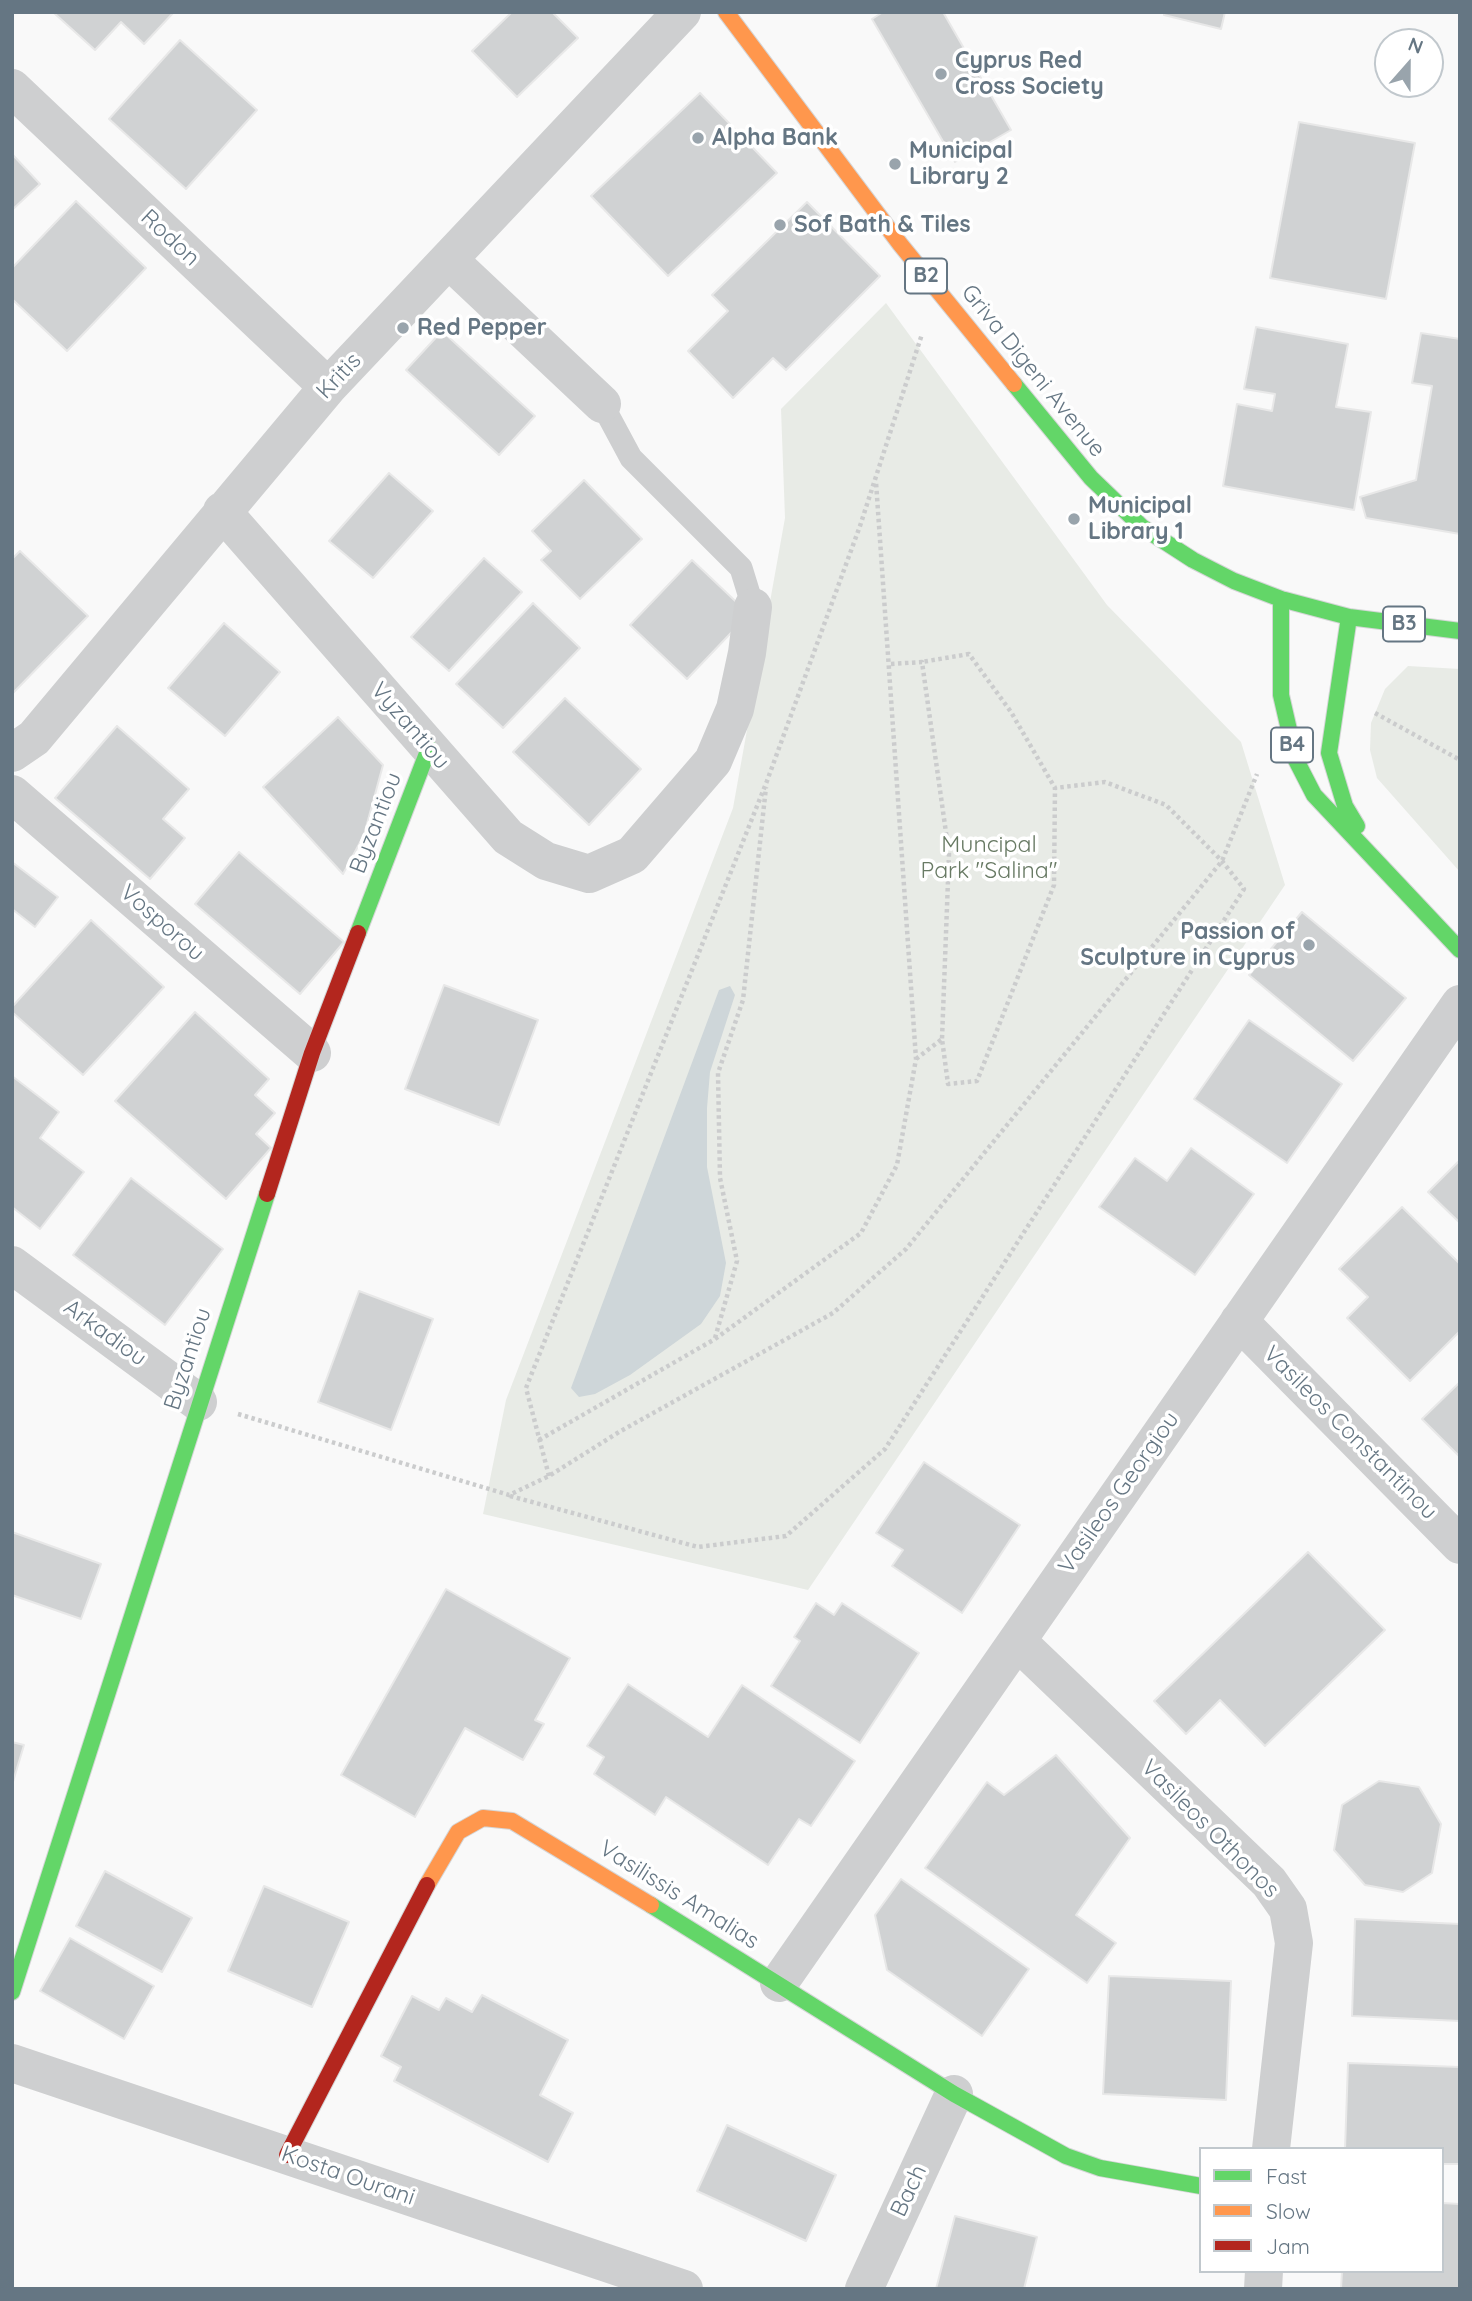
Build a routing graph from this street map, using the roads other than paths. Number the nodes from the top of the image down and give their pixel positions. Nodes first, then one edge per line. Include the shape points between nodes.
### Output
1 (682, 12) edge
2 (726, 12) edge
3 (12, 88) edge
4 (449, 260) junction
5 (328, 387) junction
6 (602, 404) joint
7 (222, 511) junction
8 (1281, 599) junction
9 (752, 607) joint
10 (1349, 617) junction
11 (1460, 631) edge
12 (429, 748) junction
13 (12, 753) edge
14 (12, 794) edge
15 (1378, 861) junction
16 (1460, 950) edge
17 (1460, 1004) edge
18 (312, 1053) junction
19 (12, 1265) edge
20 (1239, 1321) junction
21 (198, 1402) junction
22 (1460, 1545) edge
23 (1017, 1641) junction
24 (779, 1983) junction
25 (12, 1992) edge
26 (12, 2063) edge
27 (954, 2094) junction
28 (1271, 2147) edge
29 (287, 2155) junction
30 (1199, 2186) edge
31 (684, 2289) edge
32 (864, 2289) edge

1 - 4 street, Kritis
2 - 8 street, Griva Digeni Avenue / B2 via 900,244 1091,478 1142,527 1234,581
3 - 5 street, Rodon
4 - 5 street, Kritis
4 - 6 street
5 - 7 street, Kritis
6 - 9 lane via 631,458 741,568
7 - 12 street, Vyzantiou
7 - 13 street, Kritis via 34,738
8 - 10 street, B2
8 - 15 street, B4 via 1282,695 1296,760 1314,794
9 - 12 street, Vyzantiou via 735,709 713,761 632,855 589,874 546,861 508,838
10 - 11 street, B3
10 - 15 street, B4 via 1329,754 1346,806
12 - 18 street, Byzantiou
14 - 18 street, Vosporou
15 - 16 street, B4
17 - 20 street, Vasileos Georgiou
18 - 21 street, Byzantiou
19 - 21 street, Arkadiou
20 - 22 street, Vasileos Constantinou
20 - 23 street, Vasileos Georgiou
21 - 25 street, Byzantiou
23 - 24 street, Vasileos Georgiou
23 - 28 street, Vasileos Othonos via 1269,1882 1288,1909 1294,1942
24 - 27 street, Vasilissis Amalias
24 - 29 street, Vasilissis Amalias via 540,1836 512,1821 483,1818 458,1832 442,1856
26 - 29 street, Kosta Ourani
27 - 30 street, Vasilissis Amalias via 1066,2155 1100,2168
27 - 32 street, Bach
29 - 31 street, Kosta Ourani

